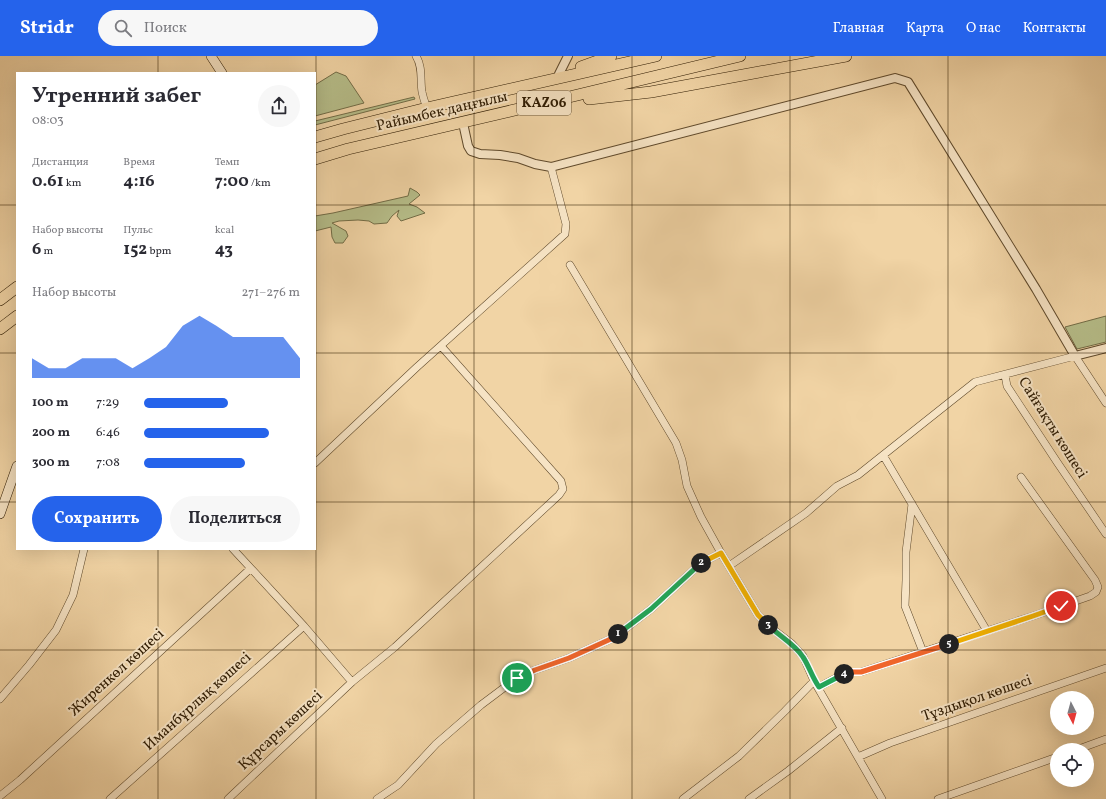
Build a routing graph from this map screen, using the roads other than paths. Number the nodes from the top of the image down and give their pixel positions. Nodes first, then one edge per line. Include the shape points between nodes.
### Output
1 (211, 56) edge
2 (416, 56) edge
3 (568, 56) edge
4 (611, 56) edge
5 (656, 56) edge
6 (740, 56) edge
7 (846, 56) edge
8 (221, 72) edge
9 (559, 74) junction
10 (535, 83) junction
11 (540, 104) junction
12 (427, 108) junction
13 (463, 123) junction
14 (343, 129) junction
15 (316, 133) edge
16 (316, 137) edge
17 (316, 159) edge
18 (551, 167) junction
19 (570, 265) dead end
20 (16, 288) edge
21 (0, 300) edge
22 (16, 317) edge
23 (0, 329) edge
24 (441, 346) junction
25 (1106, 348) edge
26 (1076, 356) junction
27 (1005, 375) junction
28 (1106, 403) edge
29 (883, 455) junction
30 (316, 462) edge
31 (16, 469) edge
32 (1021, 477) dead end
33 (912, 504) junction
34 (0, 514) edge
35 (1106, 534) edge
36 (84, 550) edge
37 (233, 550) edge
38 (721, 553) junction
39 (729, 566) junction
40 (250, 569) junction
41 (304, 626) junction
42 (987, 632) junction
43 (923, 652) junction
44 (1106, 668) edge
45 (352, 682) junction
46 (816, 684) junction
47 (0, 699) edge
48 (842, 728) junction
49 (1106, 739) edge
50 (1094, 743) edge
51 (858, 757) junction
52 (1050, 759) edge
53 (0, 796) edge
54 (110, 799) edge
55 (228, 799) edge
56 (377, 799) edge
57 (683, 799) edge
58 (749, 799) edge
59 (882, 799) edge
60 (938, 799) edge

1 - 8 main road
2 - 12 street
3 - 9 street
4 - 9 highway
5 - 10 highway, Райымбек даңғылы / KАZ06
6 - 11 highway, Райымбек даңғылы / KАZ06
7 - 11 highway via 651,92
9 - 10 highway
10 - 12 highway, Райымбек даңғылы / KАZ06
11 - 13 highway, Райымбек даңғылы / KАZ06
12 - 14 highway, Райымбек даңғылы / KАZ06
13 - 17 highway, Райымбек даңғылы / KАZ06
13 - 18 street via 471,151 518,158
14 - 15 main road
14 - 16 highway, Райымбек даңғылы / KАZ06
18 - 24 street via 566,224 565,234
18 - 26 street via 895,78 908,82
19 - 38 street via 676,443 687,486
20 - 21 highway
22 - 23 highway
24 - 30 street
24 - 45 street, Құрсары көшесі via 561,481 563,489 400,642
25 - 26 street
26 - 27 street
26 - 28 street
27 - 29 street via 975,382
27 - 35 street, Сайғақты көшесі via 1007,386
29 - 33 street
29 - 39 street via 858,475 837,486 806,514
31 - 34 main road
32 - 42 street via 1098,587 1090,596
33 - 42 street
33 - 43 street via 906,552 905,606
36 - 47 street via 73,595 56,630
37 - 40 street
38 - 39 street
38 - 56 street via 702,563 651,609 613,638 517,678 436,744 398,785
39 - 46 street via 758,615 803,656
40 - 41 street
40 - 53 street, Жиренкөл көшесі
41 - 45 street
41 - 54 street, Иманбұрлық көшесі
42 - 43 street
43 - 46 street via 861,672 847,672
44 - 51 street, Тұздықол көшесі via 890,743
45 - 55 street, Құрсары көшесі
46 - 48 street
46 - 57 street via 739,756
48 - 51 street
48 - 58 street
49 - 50 street
51 - 59 street
52 - 60 street

